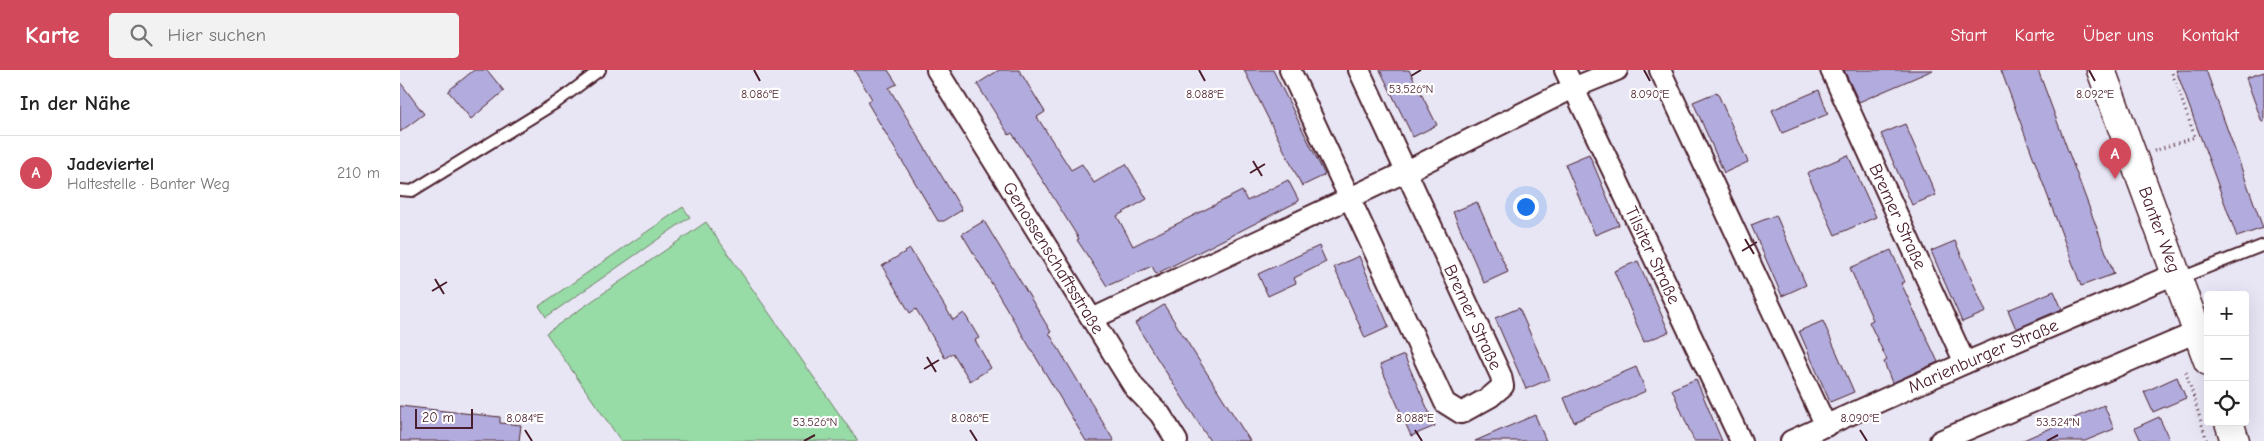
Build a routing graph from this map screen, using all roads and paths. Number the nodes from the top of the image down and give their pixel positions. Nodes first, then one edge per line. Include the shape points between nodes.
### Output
1 (600, 70) edge
2 (937, 70) edge
3 (1290, 70) edge
4 (1359, 70) edge
5 (1565, 70) edge
6 (1617, 70) edge
7 (1660, 70) edge
8 (1831, 70) edge
9 (2100, 70) edge
10 (2171, 70) edge
11 (1573, 88) junction
12 (2132, 158) junction
13 (1405, 172) junction
14 (400, 190) edge
15 (1350, 198) junction
16 (2264, 245) edge
17 (2176, 277) junction
18 (1092, 319) junction
19 (2197, 332) junction
20 (2204, 350) edge
21 (1965, 363) junction
22 (1826, 426) junction
23 (2230, 426) edge
24 (1177, 441) edge
25 (1741, 441) edge
26 (1791, 441) edge
27 (1940, 441) edge
28 (2235, 441) edge

1 - 14 lane via 557,102 424,184 412,191
2 - 18 street, Genossenschaftsstraße
3 - 15 street, Bremer Straße
4 - 13 street, Bremer Straße
5 - 11 street, Tilsiter Straße
6 - 11 street
7 - 22 street
8 - 21 street, Bremer Straße
9 - 12 main road, Banter Weg
10 - 12 path via 2194,137
11 - 13 street
11 - 25 street, Tilsiter Straße
12 - 17 main road, Banter Weg
13 - 15 street
13 - 15 street, Bremer Straße via 1501,376 1503,386 1461,413 1445,403
15 - 18 street
16 - 17 lane
17 - 19 main road, Banter Weg
17 - 21 street, Marienburger Straße
18 - 24 street, Genossenschaftsstraße via 1134,387 1160,414
19 - 20 main road, Banter Weg
19 - 27 street
21 - 22 street, Marienburger Straße
22 - 26 street, Marienburger Straße
23 - 28 main road

